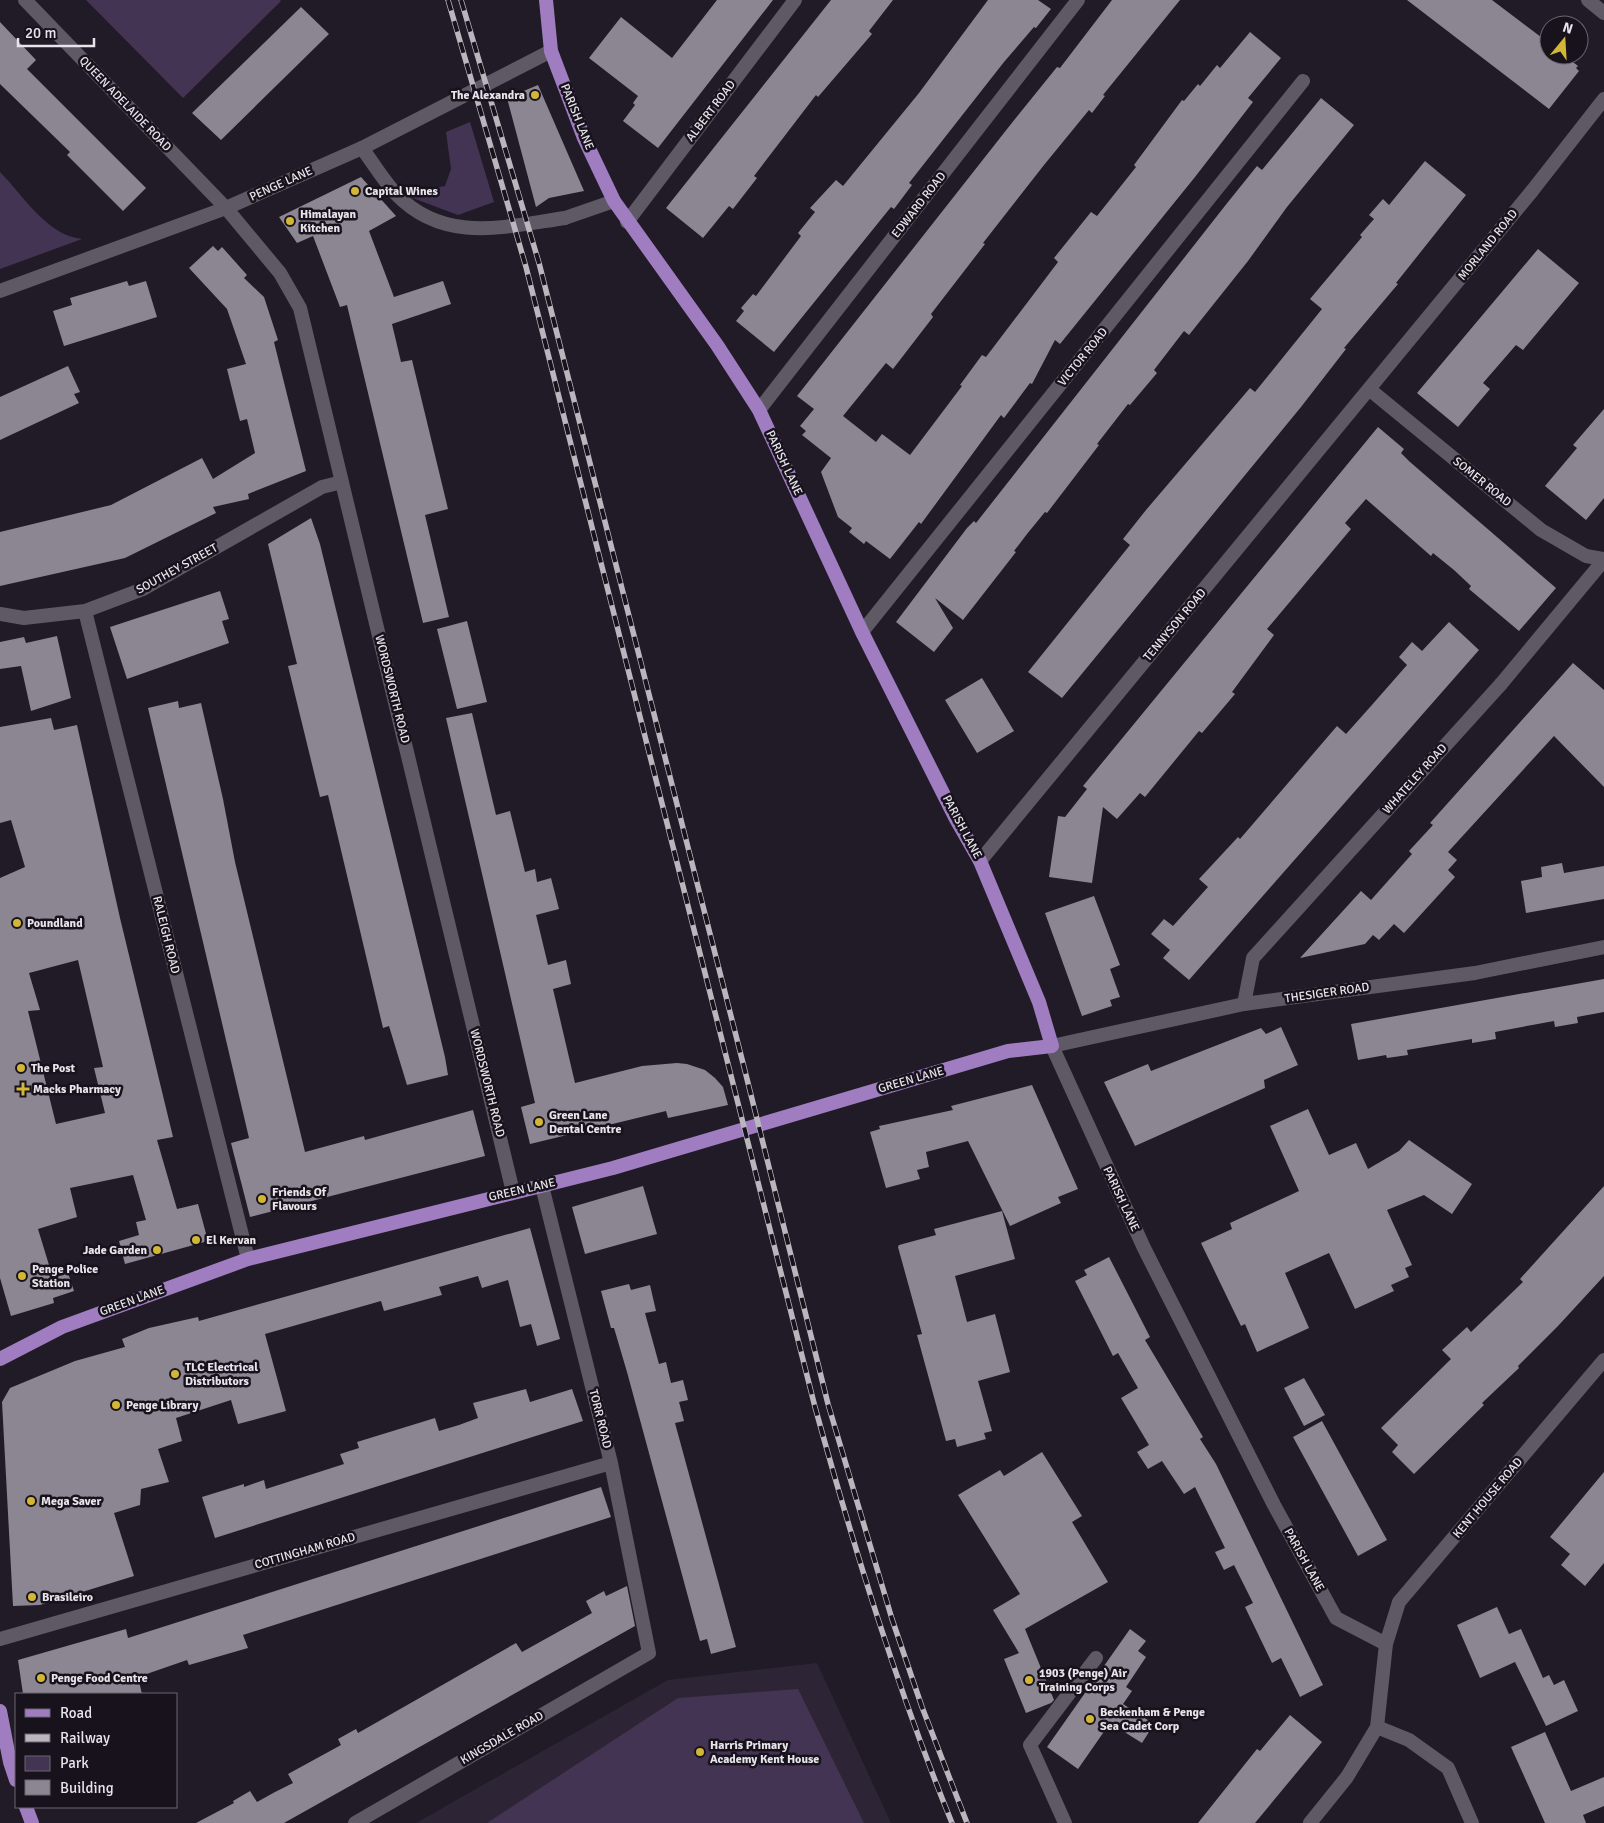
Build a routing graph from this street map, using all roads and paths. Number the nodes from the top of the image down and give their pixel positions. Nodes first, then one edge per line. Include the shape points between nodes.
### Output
1 (25, 0) edge
2 (546, 0) edge
3 (795, 0) edge
4 (1078, 0) edge
5 (1588, 0) edge
6 (1604, 12) edge
7 (552, 51) junction
8 (1303, 81) dead end
9 (1604, 99) edge
10 (362, 148) junction
11 (614, 201) junction
12 (226, 208) junction
13 (627, 222) junction
14 (0, 291) edge
15 (1369, 389) junction
16 (759, 410) junction
17 (342, 482) junction
18 (1604, 560) edge
19 (85, 612) junction
20 (0, 614) edge
21 (862, 632) junction
22 (980, 861) junction
23 (1604, 947) edge
24 (1244, 1004) junction
25 (1052, 1046) junction
26 (542, 1186) junction
27 (513, 1192) junction
28 (248, 1259) junction
29 (0, 1359) edge
30 (1604, 1360) edge
31 (611, 1463) junction
32 (0, 1639) edge
33 (1386, 1644) junction
34 (649, 1653) joint
35 (1096, 1658) dead end
36 (0, 1711) edge
37 (1377, 1727) junction
38 (15, 1777) edge
39 (26, 1808) edge
40 (32, 1823) edge
41 (355, 1823) edge
42 (1065, 1823) edge
43 (1310, 1823) edge
44 (1472, 1823) edge

1 - 12 street, QUEEN ADELAIDE ROAD
2 - 7 main road, PARISH LANE
3 - 13 street, ALBERT ROAD
4 - 16 street, EDWARD ROAD
5 - 6 street
7 - 10 street, PENGE LANE
7 - 11 main road, PARISH LANE via 584,138
8 - 21 street, VICTOR ROAD
9 - 15 street, MORLAND ROAD
10 - 11 street via 396,193 432,220 458,227 481,229 565,218
10 - 12 street, PENGE LANE
11 - 13 main road, PARISH LANE
12 - 14 street, PENGE LANE
12 - 17 street, WORDSWORTH ROAD via 280,272 300,308
13 - 16 main road, PARISH LANE via 717,345
15 - 18 street, SOMER ROAD via 1541,530 1586,556
15 - 22 street, TENNYSON ROAD
16 - 21 main road, PARISH LANE
17 - 19 street, SOUTHEY STREET via 322,487 143,589
17 - 27 street, WORDSWORTH ROAD
18 - 24 street, WHATELEY ROAD via 1501,684 1253,958
19 - 20 street, SOUTHEY STREET via 24,618
19 - 28 street, RALEIGH ROAD
21 - 22 main road, PARISH LANE
22 - 25 main road, PARISH LANE via 1039,1002
23 - 24 street, THESIGER ROAD via 1475,973
24 - 25 street, THESIGER ROAD
25 - 26 main road, GREEN LANE via 1008,1051
25 - 33 street, PARISH LANE via 1149,1257 1274,1505 1336,1618
26 - 27 main road, GREEN LANE
26 - 31 street, TORR ROAD
27 - 28 main road, GREEN LANE
28 - 29 main road, GREEN LANE via 62,1327
30 - 33 street, KENT HOUSE ROAD via 1399,1602
31 - 32 street, COTTINGHAM ROAD
31 - 34 street, TORR ROAD
33 - 37 street, KENT HOUSE ROAD
34 - 41 street, KINGSDALE ROAD
35 - 42 street via 1030,1745
36 - 38 main road
37 - 43 street via 1346,1777
37 - 44 street via 1409,1740 1448,1768
39 - 40 main road

